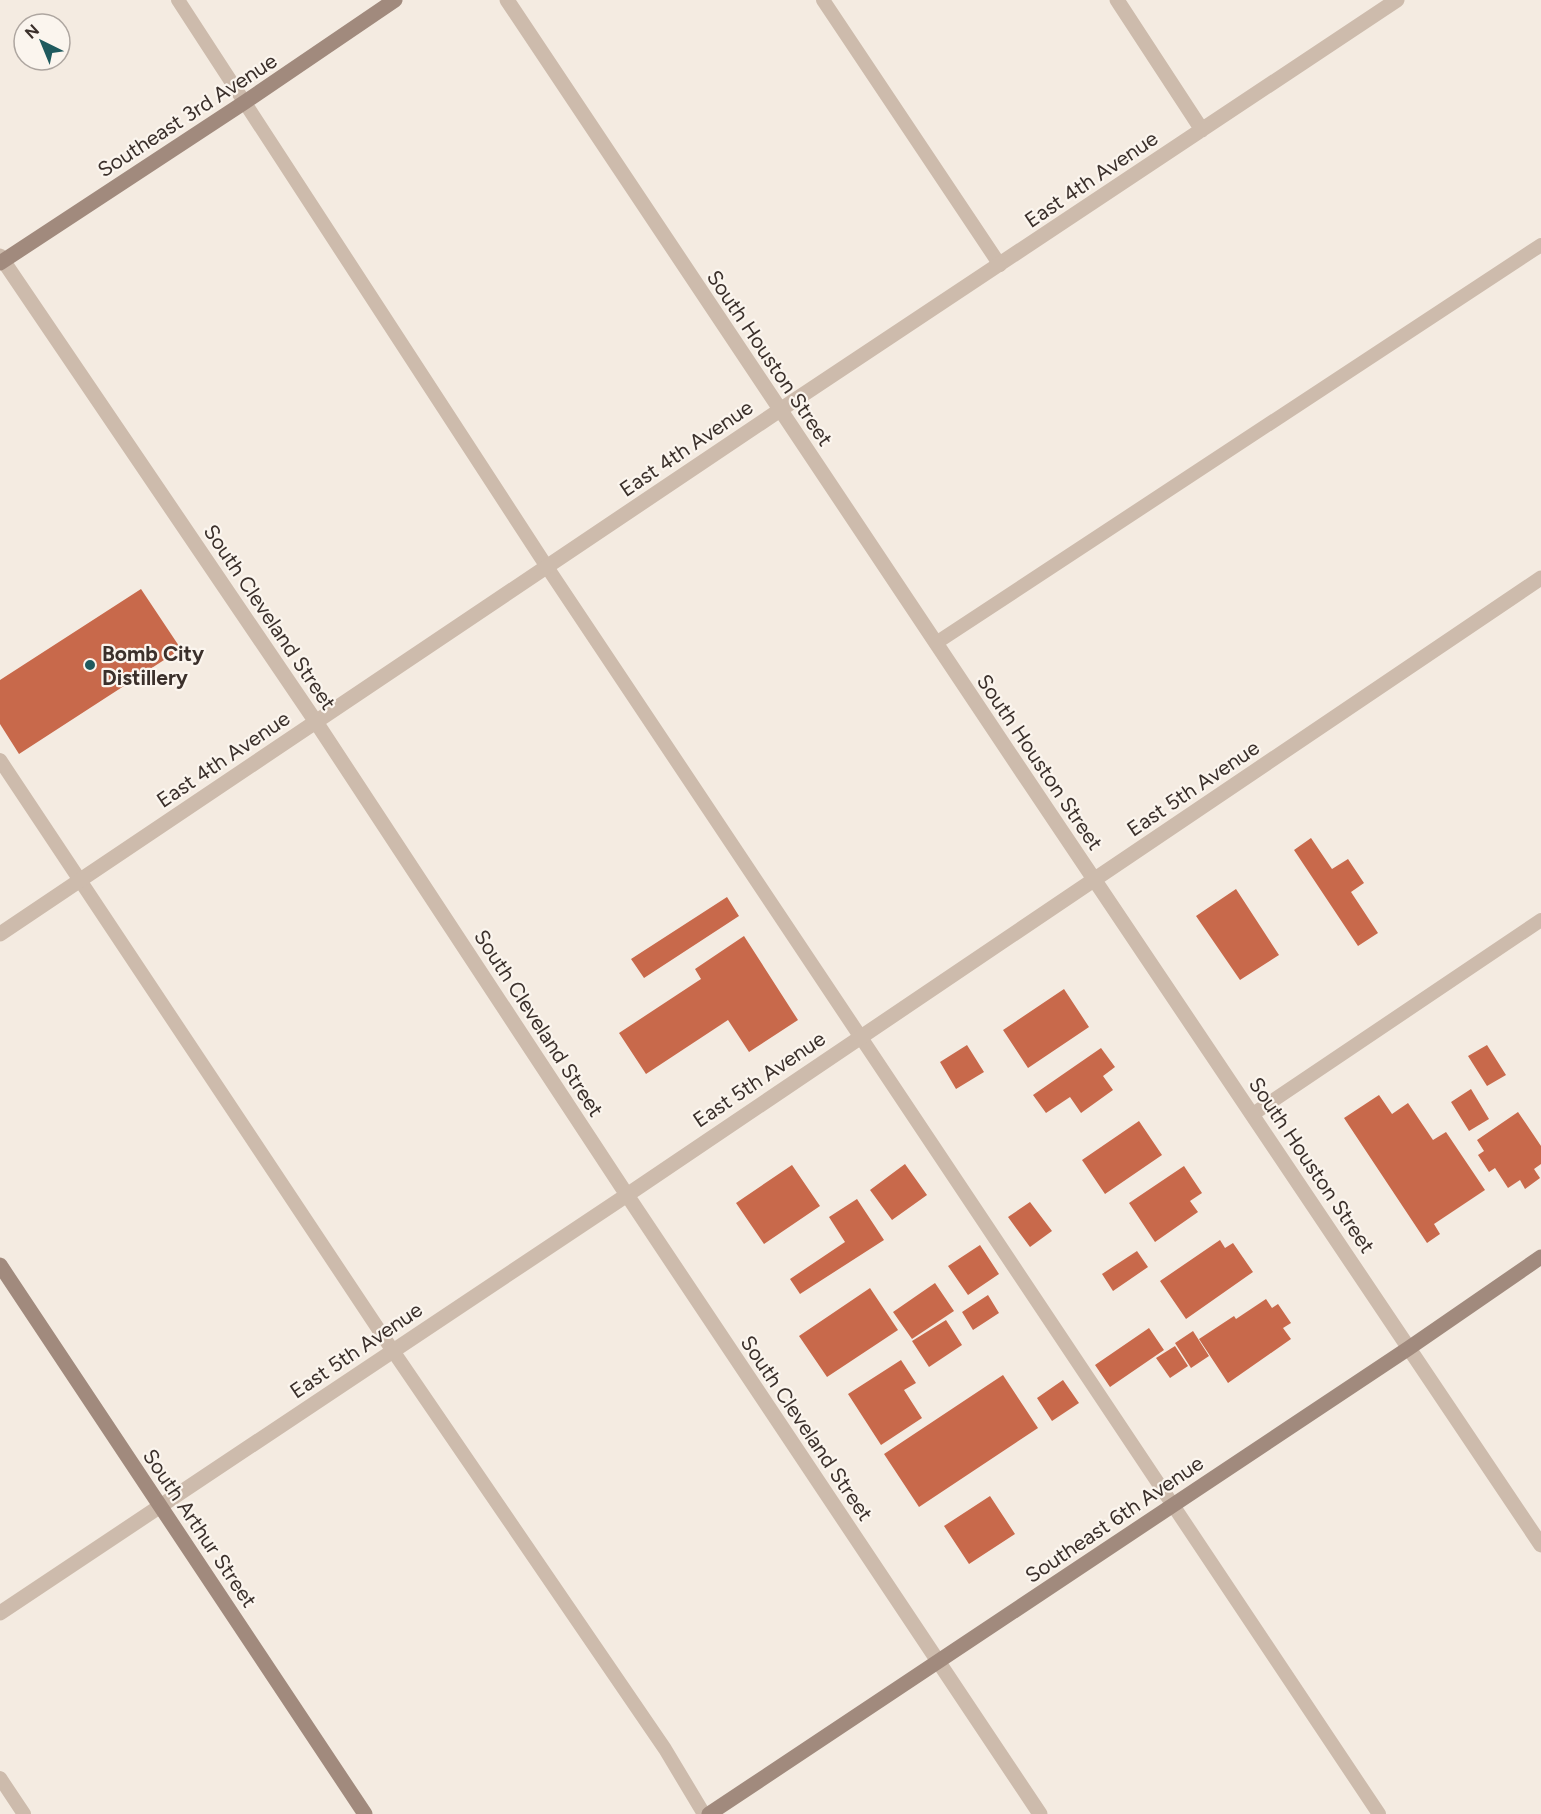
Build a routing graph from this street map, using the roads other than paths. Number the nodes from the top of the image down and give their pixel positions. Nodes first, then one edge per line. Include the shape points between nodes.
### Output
1 (178, 0) edge
2 (395, 0) edge
3 (507, 0) edge
4 (823, 0) edge
5 (1117, 0) edge
6 (1397, 0) edge
7 (245, 102) junction
8 (1202, 130) junction
9 (1541, 245) edge
10 (1, 260) edge
11 (1000, 265) junction
12 (780, 410) junction
13 (548, 567) junction
14 (1541, 578) edge
15 (936, 643) junction
16 (316, 722) junction
17 (0, 760) edge
18 (81, 880) junction
19 (1094, 880) junction
20 (1541, 920) edge
21 (0, 934) edge
22 (860, 1036) junction
23 (1253, 1114) junction
24 (627, 1195) junction
25 (1541, 1257) edge
26 (0, 1265) edge
27 (1409, 1348) junction
28 (393, 1351) junction
29 (1173, 1505) junction
30 (160, 1506) junction
31 (1541, 1545) edge
32 (0, 1613) edge
33 (937, 1662) junction
34 (0, 1778) edge
35 (24, 1814) edge
36 (365, 1814) edge
37 (704, 1814) edge
38 (709, 1814) edge
39 (1040, 1814) edge
40 (1379, 1814) edge

1 - 7 lane
2 - 7 main road, Southeast 3rd Avenue
3 - 12 street, South Houston Street
4 - 11 lane
5 - 8 street
6 - 8 street, East 4th Avenue
7 - 10 main road, Southeast 3rd Avenue
7 - 13 lane
8 - 11 street, East 4th Avenue
9 - 15 lane
10 - 16 street, South Cleveland Street
11 - 12 street, East 4th Avenue
12 - 13 street, East 4th Avenue
12 - 15 street, South Houston Street
13 - 16 street, East 4th Avenue
13 - 22 lane
14 - 19 street, East 5th Avenue
15 - 19 street, South Houston Street
16 - 18 street, East 4th Avenue
16 - 24 street, South Cleveland Street
17 - 18 lane
18 - 21 street, East 4th Avenue
18 - 28 lane
19 - 22 street, East 5th Avenue
19 - 23 street, South Houston Street
20 - 23 lane
22 - 24 street, East 5th Avenue
22 - 29 lane
23 - 27 street, South Houston Street
24 - 28 street, East 5th Avenue
24 - 33 street, South Cleveland Street
25 - 27 main road, Southeast 6th Avenue
26 - 30 main road, South Arthur Street
27 - 29 main road, Southeast 6th Avenue
27 - 31 street, South Houston Street
28 - 30 street, East 5th Avenue
28 - 37 lane via 665,1749
29 - 33 main road, Southeast 6th Avenue
29 - 40 lane
30 - 32 street, East 5th Avenue
30 - 36 main road, South Arthur Street
33 - 38 main road, Southeast 6th Avenue
33 - 39 street, South Cleveland Street
34 - 35 lane

